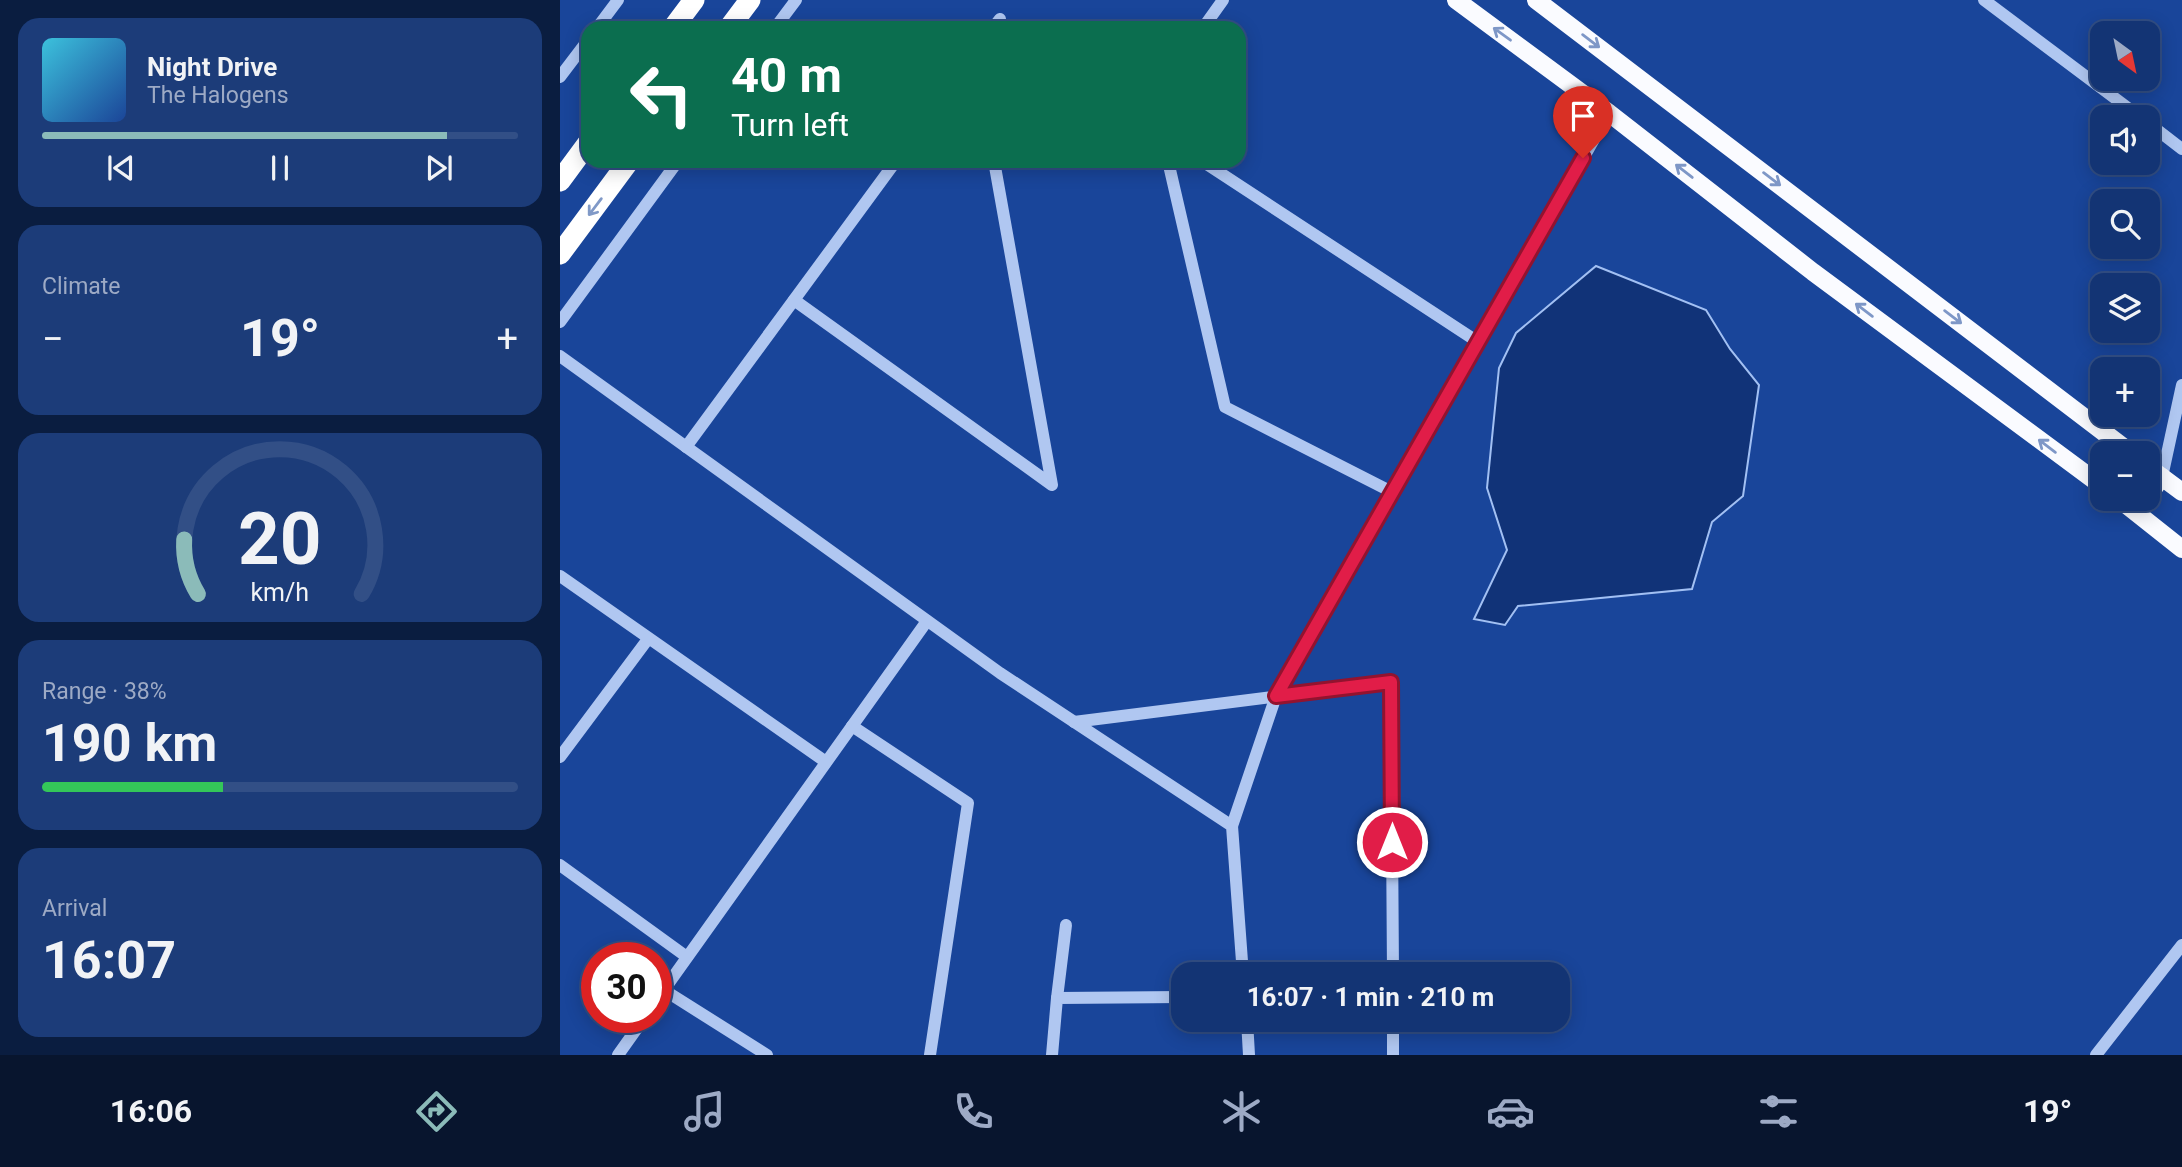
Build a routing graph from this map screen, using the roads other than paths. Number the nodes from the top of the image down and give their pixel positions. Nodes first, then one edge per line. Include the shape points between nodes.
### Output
1 (618, 0) edge
2 (694, 0) edge
3 (750, 0) edge
4 (796, 0) edge
5 (1223, 0) edge
6 (1456, 0) edge
7 (1536, 0) edge
8 (1984, 0) edge
9 (602, 21) edge
10 (678, 21) edge
11 (734, 21) edge
12 (780, 21) edge
13 (1208, 21) edge
14 (581, 49) edge
15 (560, 77) edge
16 (2124, 105) edge
17 (1609, 113) junction
18 (2160, 132) edge
19 (2182, 149) edge
20 (581, 152) edge
21 (624, 168) edge
22 (673, 168) edge
23 (891, 168) edge
24 (995, 168) edge
25 (1170, 168) edge
26 (1213, 168) edge
27 (560, 181) edge
28 (560, 254) edge
29 (794, 300) junction
30 (560, 322) edge
31 (1478, 342) junction
32 (560, 356) edge
33 (2182, 385) edge
34 (2115, 441) edge
35 (686, 447) junction
36 (2090, 477) edge
37 (2162, 477) junction
38 (2160, 480) edge
39 (1392, 492) junction
40 (2182, 492) edge
41 (2150, 511) edge
42 (2182, 549) edge
43 (560, 576) edge
44 (927, 621) junction
45 (648, 639) junction
46 (1276, 696) junction
47 (1074, 722) junction
48 (852, 726) junction
49 (560, 757) edge
50 (826, 762) junction
51 (1232, 826) junction
52 (560, 866) edge
53 (1066, 925) dead end
54 (2182, 945) edge
55 (687, 957) junction
56 (1242, 962) edge
57 (1393, 962) edge
58 (672, 978) edge
59 (1171, 997) edge
60 (1057, 998) junction
61 (672, 1002) edge
62 (1248, 1032) edge
63 (1393, 1032) edge
64 (634, 1033) edge
65 (618, 1055) edge
66 (767, 1055) edge
67 (930, 1055) edge
68 (1052, 1055) edge
69 (1249, 1055) edge
70 (1392, 1055) edge
71 (2096, 1055) edge

1 - 9 street
2 - 10 highway
3 - 11 highway
4 - 12 street
5 - 13 street
17 -> 6 main road
7 -> 34 main road
8 - 16 street
14 - 15 street
17 - 31 street
36 -> 17 main road via 1813,272
18 - 19 street
20 - 27 highway
21 -> 28 highway
22 - 30 street
23 - 29 street
24 - 29 street via 1052,485
25 - 39 street via 1225,407
26 - 31 street
29 - 35 street
31 - 39 street
32 - 35 street
33 - 37 street
35 - 44 street
37 - 38 main road
37 - 40 main road
39 - 46 street
41 - 42 main road
43 - 45 street
44 - 47 street
44 - 48 street
45 - 49 street
45 - 50 street
46 - 47 street
46 - 51 street
46 - 57 street via 1391,682
47 - 51 street
48 - 50 street
48 - 67 street via 968,803
50 - 55 street
51 - 56 street
52 - 55 street
53 - 60 street
54 - 71 street
55 - 58 street
59 - 60 street
60 - 68 street
61 - 66 street
62 - 69 street
63 - 70 street
64 - 65 street

